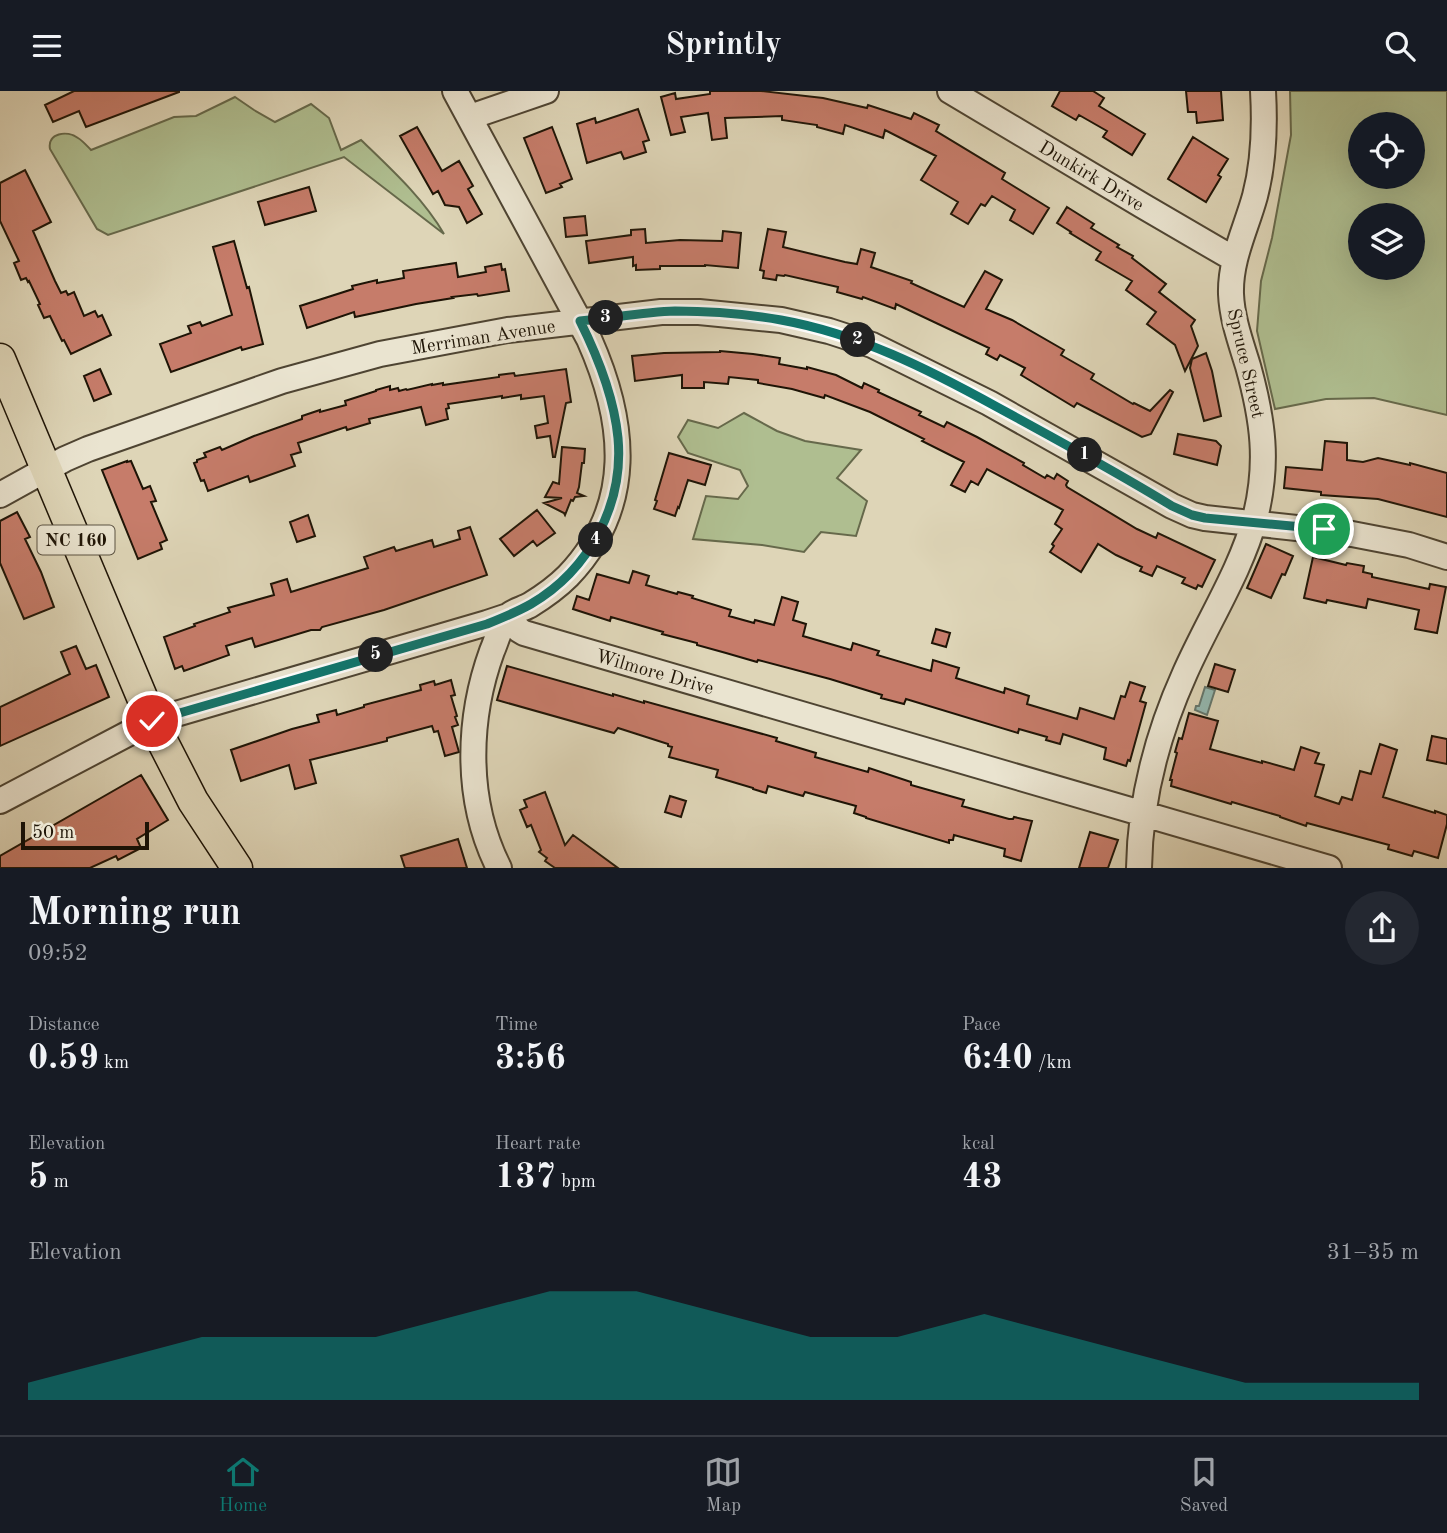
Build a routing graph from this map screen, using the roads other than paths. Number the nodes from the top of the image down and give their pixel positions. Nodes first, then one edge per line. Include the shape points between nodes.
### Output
1 (455, 91) edge
2 (547, 91) edge
3 (950, 91) edge
4 (1263, 91) edge
5 (470, 117) junction
6 (1234, 259) junction
7 (580, 321) junction
8 (0, 359) edge
9 (47, 470) junction
10 (0, 495) edge
11 (1254, 523) junction
12 (1447, 557) edge
13 (508, 616) junction
14 (152, 721) junction
15 (0, 801) edge
16 (1142, 814) junction
17 (237, 868) edge
18 (499, 868) edge
19 (1139, 868) edge
20 (1329, 868) edge

1 - 5 street
2 - 5 street
3 - 6 street, Dunkirk Drive
4 - 6 street, Spruce Street via 1256,193
5 - 7 street
6 - 11 street, Spruce Street via 1231,294 1235,321 1263,433 1263,475
7 - 9 street, Merriman Avenue via 416,346 308,373 88,449
7 - 11 street, Merriman Avenue via 699,312 781,320 830,331 892,353 1172,506 1205,518
7 - 13 street via 614,410 618,470 613,499 587,554 542,597
8 - 9 main road, NC 160
9 - 10 street, Merriman Avenue
9 - 14 main road, NC 160
11 - 12 street, Merriman Avenue via 1352,534
11 - 16 street, Spruce Street via 1164,724
13 - 14 street
13 - 16 street, Wilmore Drive via 524,633
13 - 18 street via 485,670 474,725 478,802
14 - 15 street
14 - 17 main road, NC 160 via 193,801
16 - 19 street, Spruce Street
16 - 20 street, Wilmore Drive

